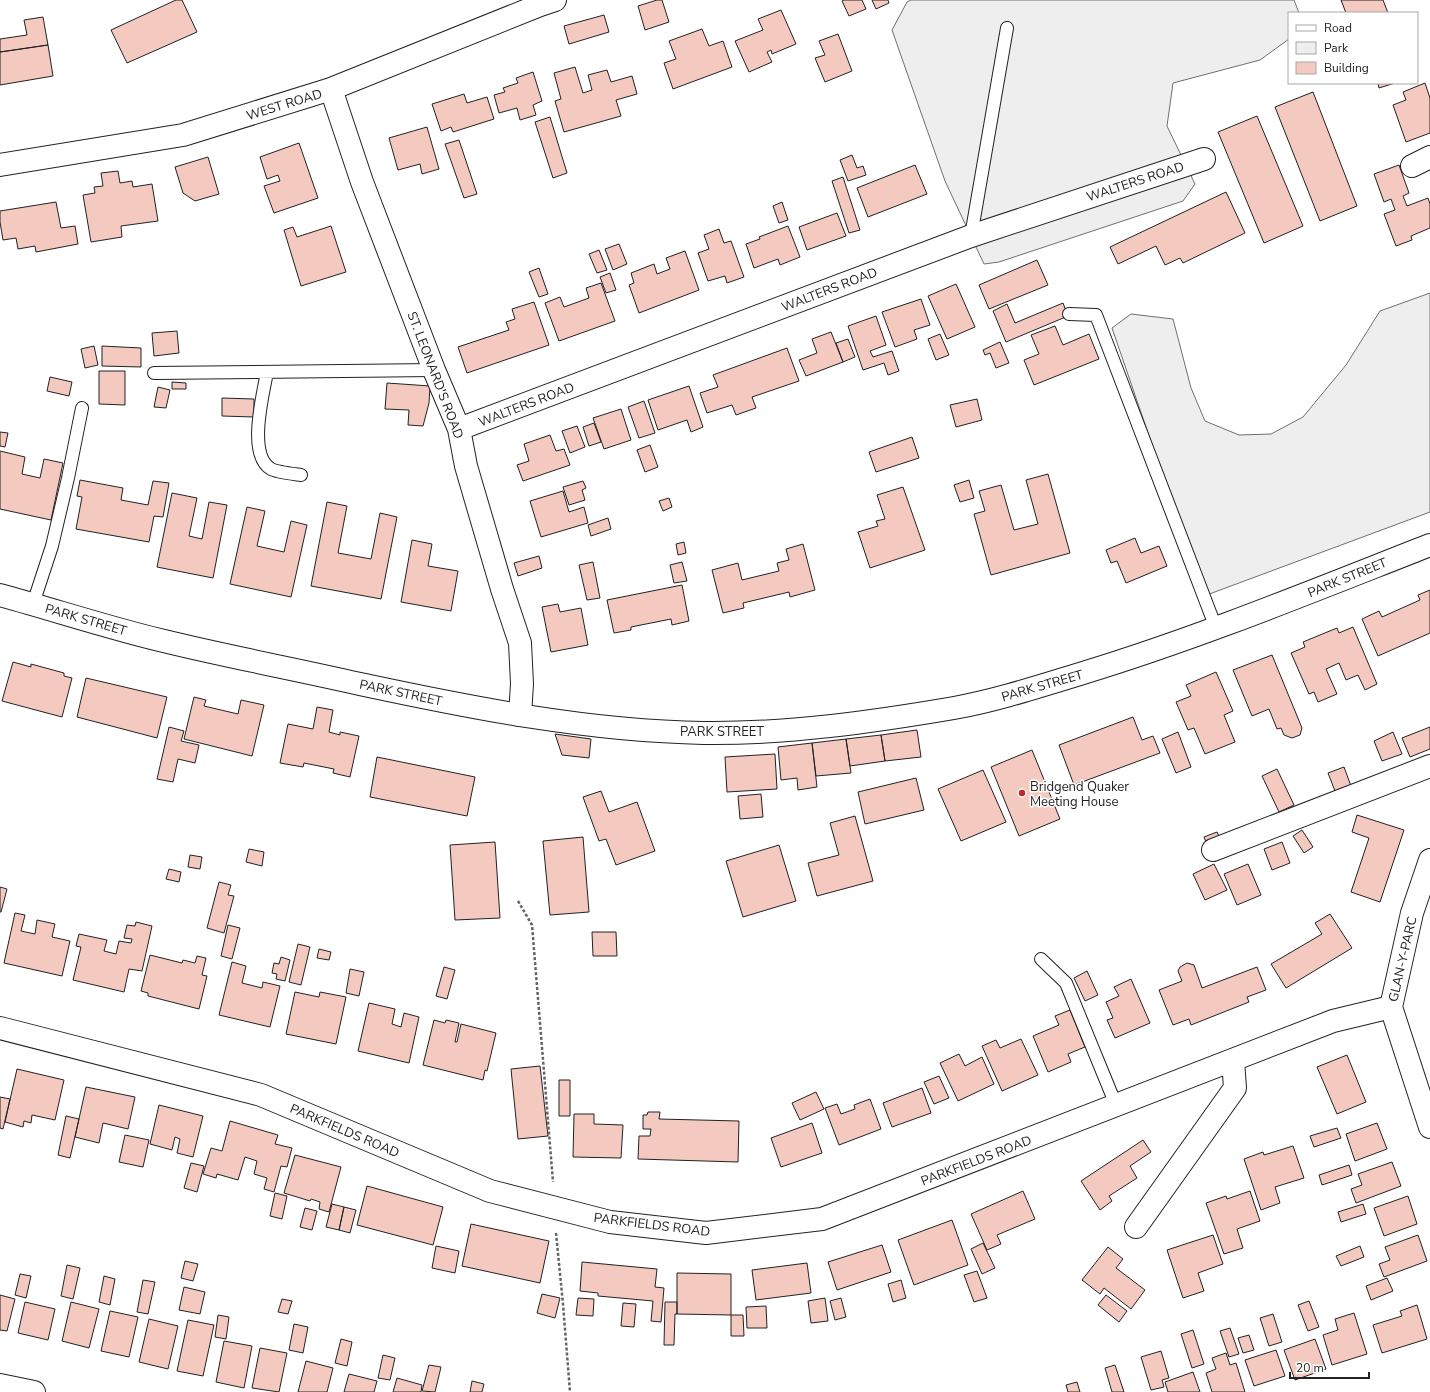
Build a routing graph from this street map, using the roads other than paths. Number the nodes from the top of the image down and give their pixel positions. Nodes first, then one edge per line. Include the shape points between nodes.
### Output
1 (545, 2) edge
2 (1007, 28) dead end
3 (331, 89) junction
4 (1204, 159) dead end
5 (0, 165) edge
6 (971, 236) junction
7 (1069, 314) dead end
8 (434, 370) junction
9 (267, 372) junction
10 (154, 373) dead end
11 (82, 408) dead end
12 (459, 429) junction
13 (301, 475) dead end
14 (1430, 545) edge
15 (0, 595) edge
16 (33, 604) junction
17 (1216, 628) junction
18 (520, 715) junction
19 (1430, 766) edge
20 (1213, 850) dead end
21 (1430, 860) edge
22 (1041, 959) dead end
23 (1391, 1007) junction
24 (0, 1028) edge
25 (1233, 1060) junction
26 (1116, 1105) junction
27 (1430, 1127) edge
28 (1136, 1227) dead end
29 (0, 1385) edge
30 (34, 1392) edge

1 - 3 street, WEST ROAD
2 - 6 lane
3 - 5 street, WEST ROAD via 183,134
3 - 8 street, ST. LEONARD'S ROAD via 362,182
4 - 6 street, WALTERS ROAD
6 - 12 street, WALTERS ROAD
7 - 17 lane via 1096,314
8 - 9 lane
8 - 12 street, ST. LEONARD'S ROAD
9 - 10 lane
9 - 13 lane via 257,437 260,456 271,468
11 - 16 lane via 54,538
12 - 18 street, ST. LEONARD'S ROAD via 466,466 520,643
14 - 17 street, PARK STREET
15 - 16 street, PARK STREET
16 - 18 street, PARK STREET via 163,641 424,698
17 - 18 street, PARK STREET via 1141,656 1023,692 956,707 788,731 707,733 637,730
19 - 20 street
21 - 23 street, GLAN-Y-PARC via 1412,913
22 - 26 lane via 1066,983
23 - 25 street, PARKFIELDS ROAD via 1333,1021
23 - 27 street, GLAN-Y-PARC
24 - 26 street, PARKFIELDS ROAD via 261,1095 490,1191 610,1222 706,1233 822,1219
25 - 26 street, PARKFIELDS ROAD
25 - 28 street via 1235,1088
29 - 30 street

